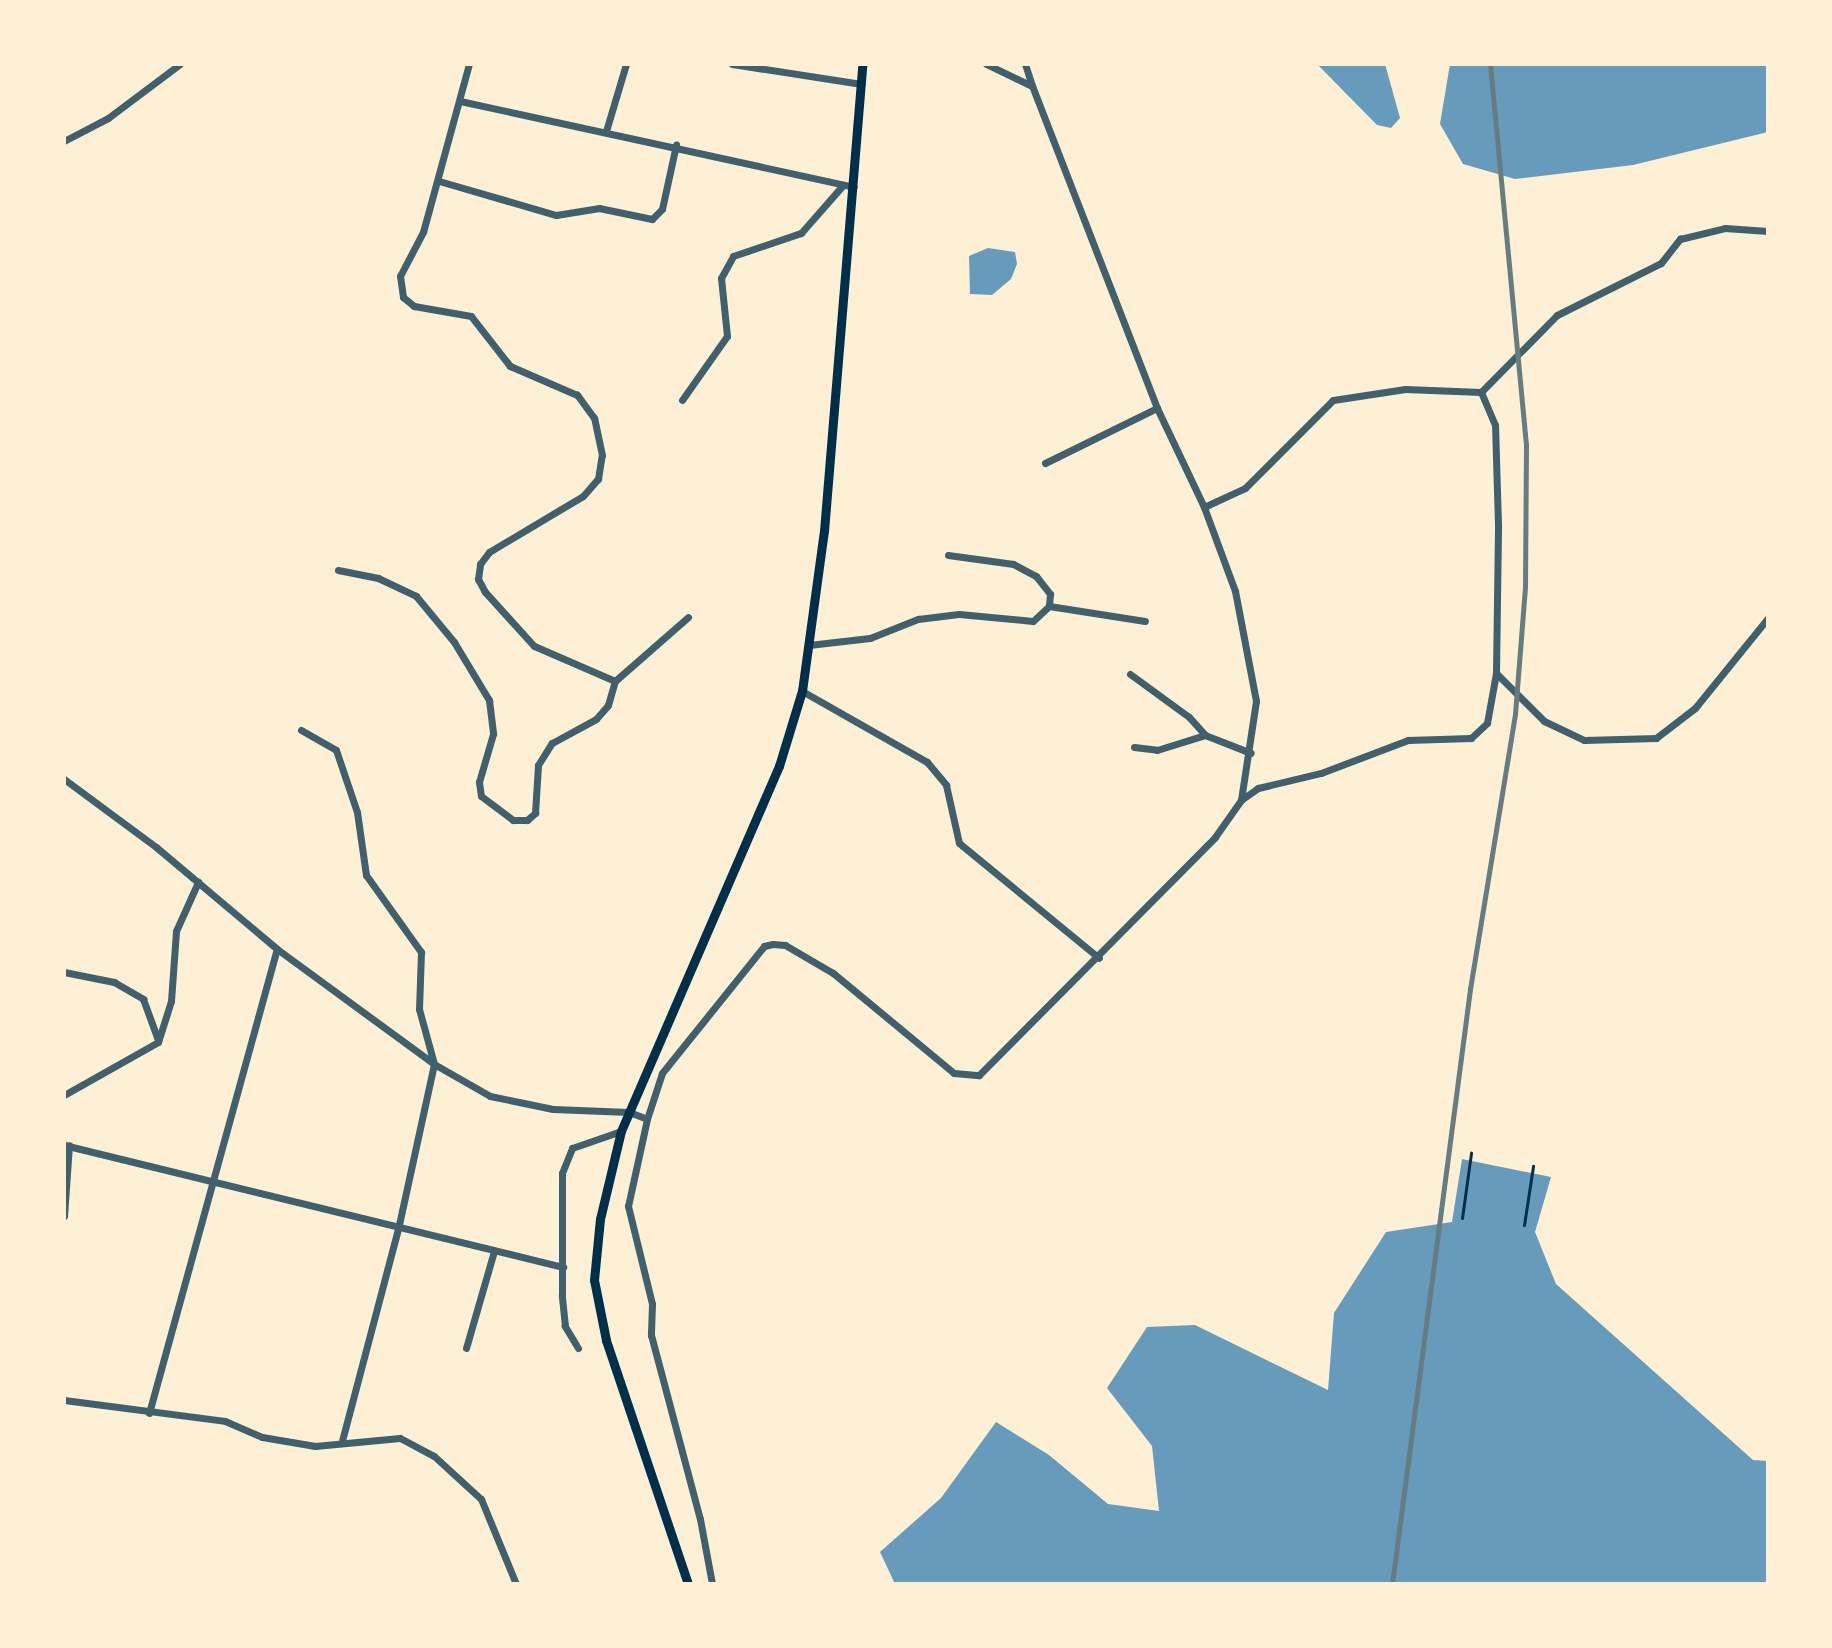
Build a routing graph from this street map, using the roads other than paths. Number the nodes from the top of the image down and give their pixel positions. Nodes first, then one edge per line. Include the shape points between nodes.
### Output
1 (180, 64) edge
2 (469, 64) edge
3 (626, 64) edge
4 (732, 64) edge
5 (862, 64) edge
6 (986, 64) edge
7 (1025, 64) edge
8 (861, 84) junction
9 (1032, 86) junction
10 (460, 101) junction
11 (606, 131) junction
12 (64, 141) edge
13 (676, 145) junction
14 (439, 181) junction
15 (843, 185) junction
16 (854, 187) junction
17 (1768, 231) edge
18 (1481, 392) junction
19 (682, 400) dead end
20 (1157, 408) junction
21 (1045, 463) dead end
22 (1204, 507) junction
23 (948, 555) dead end
24 (338, 570) dead end
25 (1049, 606) junction
26 (688, 617) dead end
27 (1768, 618) edge
28 (1145, 621) dead end
29 (809, 645) junction
30 (1496, 673) junction
31 (1130, 674) dead end
32 (615, 681) junction
33 (802, 691) junction
34 (301, 730) dead end
35 (1205, 735) junction
36 (1134, 747) dead end
37 (1251, 753) junction
38 (64, 779) edge
39 (1241, 800) junction
40 (198, 882) junction
41 (277, 949) junction
42 (1099, 958) junction
43 (64, 972) edge
44 (158, 1042) junction
45 (434, 1064) junction
46 (64, 1095) edge
47 (629, 1112) junction
48 (647, 1119) junction
49 (621, 1131) junction
50 (67, 1145) edge
51 (215, 1180) junction
52 (64, 1216) edge
53 (399, 1225) junction
54 (494, 1251) junction
55 (563, 1267) junction
56 (466, 1348) dead end
57 (578, 1348) dead end
58 (64, 1400) edge
59 (149, 1413) junction
60 (342, 1440) junction
61 (516, 1584) edge
62 (688, 1584) edge
63 (712, 1584) edge

1 - 12 street via 108,118
2 - 10 street
3 - 11 street
4 - 8 street
5 - 8 main road
6 - 9 street
7 - 9 street
8 - 16 main road
9 - 20 street
10 - 11 street
10 - 14 street
11 - 13 street
13 - 14 street via 662,209 652,219 599,208 556,215
13 - 15 street
14 - 32 street via 423,232 400,276 403,297 414,306 471,316 510,366 577,395 594,418 602,455 598,479 583,496 489,552 478,579 534,646
15 - 16 street
15 - 19 street via 801,233 733,256 721,278 727,336
16 - 29 main road
17 - 18 street via 1725,228 1680,239 1661,263 1557,315
18 - 22 street via 1405,389 1333,400 1245,488
18 - 30 street via 1495,425
20 - 21 street
20 - 22 street
22 - 37 street via 1235,591 1256,701
23 - 25 street via 1025,570 1050,594
24 - 32 street via 378,578 416,596 454,642 489,700 493,734 479,782 481,796 513,820 527,820 535,813 538,765 552,743 596,719 608,705
25 - 28 street
25 - 29 street via 1033,621 959,614 918,619 870,638
26 - 32 street
27 - 30 street via 1695,708 1656,738 1584,740 1544,721
29 - 33 main road
30 - 39 street via 1487,723 1471,738 1408,740 1321,773 1258,788
31 - 35 street
33 - 42 street via 927,762 946,785 959,843
33 - 47 main road via 779,766
34 - 45 street via 336,750 357,812 366,875 421,952 419,1009
35 - 36 street via 1157,750
35 - 37 street
37 - 39 street
38 - 40 street
39 - 42 street via 1215,837
40 - 41 street
40 - 44 street via 180,917 171,1001
41 - 45 street
41 - 51 street
42 - 48 street via 979,1075 966,1076 954,1073 833,973 785,945 764,946 662,1073
43 - 44 street via 114,982 143,999
44 - 46 street
45 - 47 street via 490,1096 553,1109
45 - 53 street
47 - 48 street
47 - 49 main road
48 - 63 street via 628,1206 652,1304 651,1335
49 - 55 street via 572,1148 562,1173
49 - 62 main road via 600,1219 594,1280 606,1340
50 - 51 street
50 - 52 street
51 - 53 street
51 - 59 street via 155,1376
53 - 54 street
53 - 60 street
54 - 55 street
54 - 56 street
55 - 57 street via 565,1326
58 - 59 street
59 - 60 street via 225,1421 262,1437 315,1446
60 - 61 street via 400,1438 434,1456 481,1499

